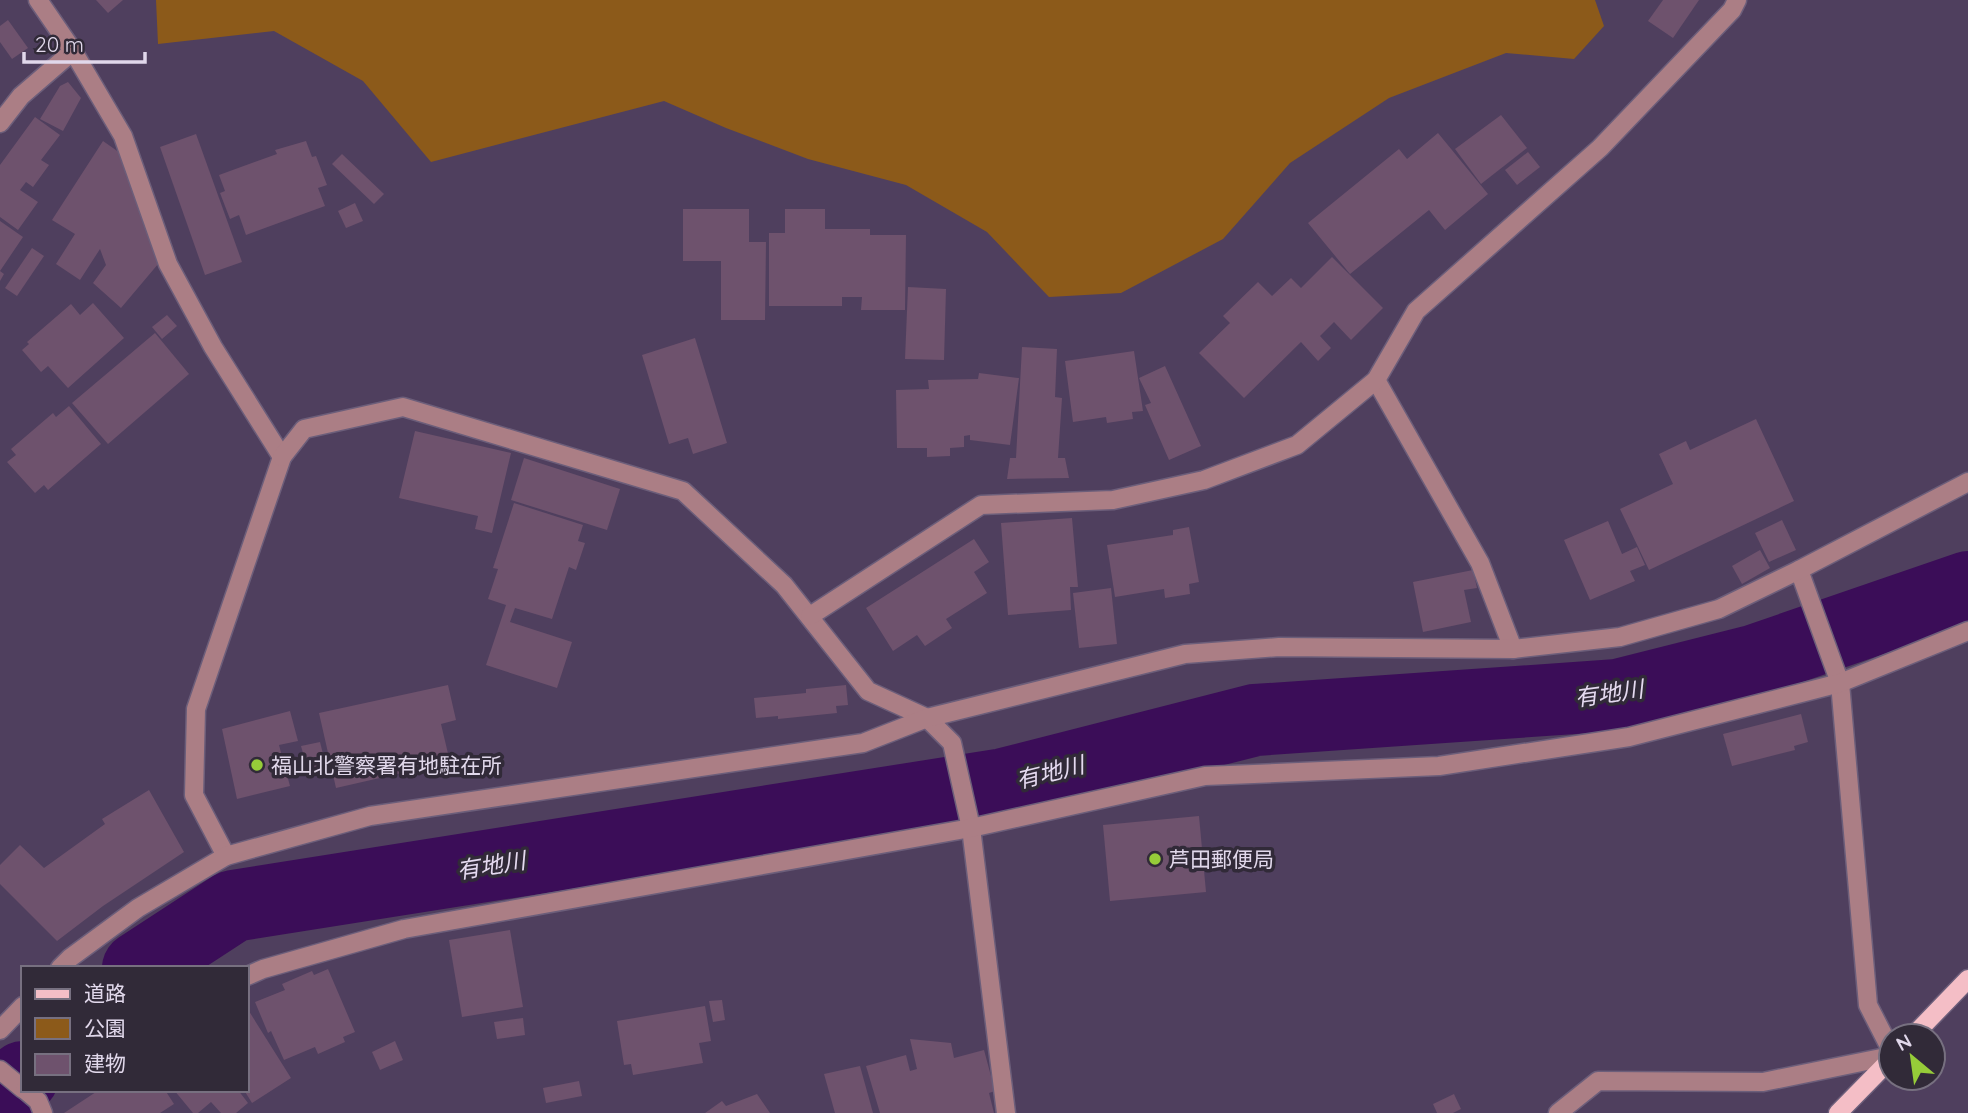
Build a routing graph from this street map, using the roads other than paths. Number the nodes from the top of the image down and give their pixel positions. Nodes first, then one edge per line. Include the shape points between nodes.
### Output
1 (38, 0) edge
2 (1737, 0) edge
3 (73, 51) junction
4 (0, 123) edge
5 (1376, 380) junction
6 (282, 457) junction
7 (1968, 482) edge
8 (1799, 570) junction
9 (810, 616) junction
10 (1968, 631) edge
11 (1513, 649) junction
12 (1840, 683) junction
13 (927, 718) junction
14 (971, 828) junction
15 (226, 856) junction
16 (62, 966) edge
17 (248, 976) edge
18 (1968, 979) edge
19 (21, 1008) edge
20 (1927, 1022) edge
21 (1877, 1023) edge
22 (0, 1030) edge
23 (1877, 1060) edge
24 (0, 1070) edge
25 (1877, 1072) edge
26 (21, 1086) edge
27 (1006, 1113) edge
28 (1558, 1113) edge
29 (1838, 1113) edge

1 - 3 street
2 - 5 street via 1600,148 1416,311
3 - 4 street via 21,96
3 - 6 street via 123,136 168,264
5 - 9 street via 1297,445 1204,480 1113,499 981,505
5 - 11 street via 1480,563
6 - 9 street via 304,429 403,407 683,491 784,585
6 - 15 street via 196,709 194,795
7 - 8 street
8 - 11 street via 1719,609 1620,637
8 - 12 street
9 - 13 street via 868,691
10 - 12 street
11 - 13 street via 1279,647 1185,654
12 - 14 street via 1629,737 1439,766 1205,776
12 - 21 street via 1868,1005
13 - 14 street via 952,743
13 - 15 street via 863,743 370,816
14 - 17 street via 404,929
14 - 27 street
15 - 16 street via 138,908
18 - 20 main road
19 - 22 street
23 - 28 street via 1763,1082 1598,1080
24 - 26 street
25 - 29 main road

